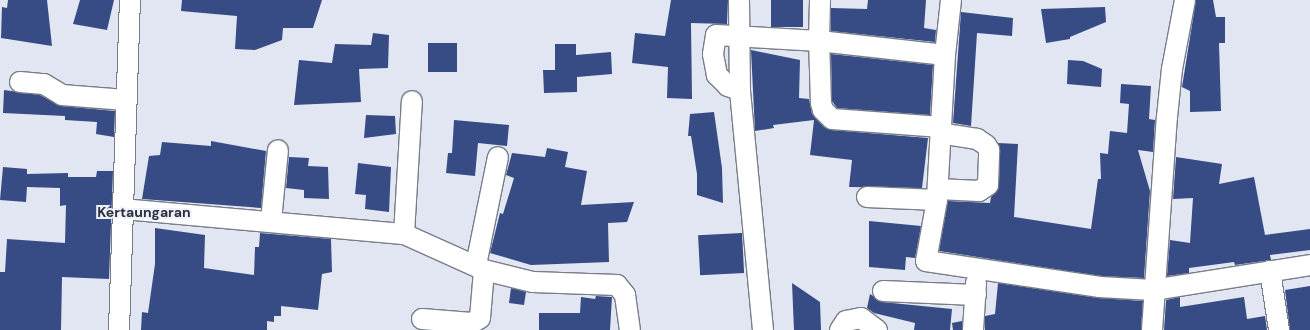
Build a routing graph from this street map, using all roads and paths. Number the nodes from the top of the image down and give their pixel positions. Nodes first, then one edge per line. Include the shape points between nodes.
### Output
1 (130, 0) edge
2 (739, 0) edge
3 (820, 0) edge
4 (951, 0) edge
5 (1185, 0) edge
6 (738, 36) junction
7 (819, 41) junction
8 (945, 55) junction
9 (20, 82) dead end
10 (740, 90) junction
11 (126, 100) junction
12 (412, 101) dead end
13 (941, 130) junction
14 (278, 150) dead end
15 (498, 157) dead end
16 (938, 194) junction
17 (867, 197) dead end
18 (123, 209) junction
19 (271, 221) junction
20 (404, 234) junction
21 (926, 261) junction
22 (1310, 265) edge
23 (480, 268) junction
24 (976, 269) junction
25 (1270, 271) junction
26 (1153, 290) junction
27 (883, 291) dead end
28 (921, 292) junction
29 (976, 295) junction
30 (422, 320) dead end
31 (119, 330) edge
32 (630, 330) edge
33 (763, 330) edge
34 (840, 330) edge
35 (877, 330) edge
36 (972, 330) edge
37 (1152, 330) edge
38 (1279, 330) edge

1 - 11 street
2 - 6 street
3 - 7 street
4 - 8 street
5 - 26 street via 1171,76
6 - 7 street
6 - 10 street
6 - 10 street via 709,35 717,75 728,86
7 - 8 street
7 - 13 street via 821,103 823,110 832,119
8 - 13 street
9 - 11 street via 44,84 62,95
10 - 33 street
11 - 18 street
12 - 20 street
13 - 16 street
13 - 16 street via 977,139 986,145 989,150 988,185 978,191
14 - 19 street
15 - 23 street
16 - 17 street
16 - 21 street
18 - 19 street
18 - 31 street
19 - 20 street
20 - 23 street via 450,257
21 - 24 street
21 - 28 street
22 - 25 street
23 - 30 street via 480,318 472,323
23 - 32 street via 533,282 617,285 624,295
24 - 26 street via 1100,287
24 - 29 street
25 - 26 street
25 - 38 street
26 - 37 street
27 - 28 street
28 - 29 street
29 - 36 street
34 - 35 street via 846,321 861,318

